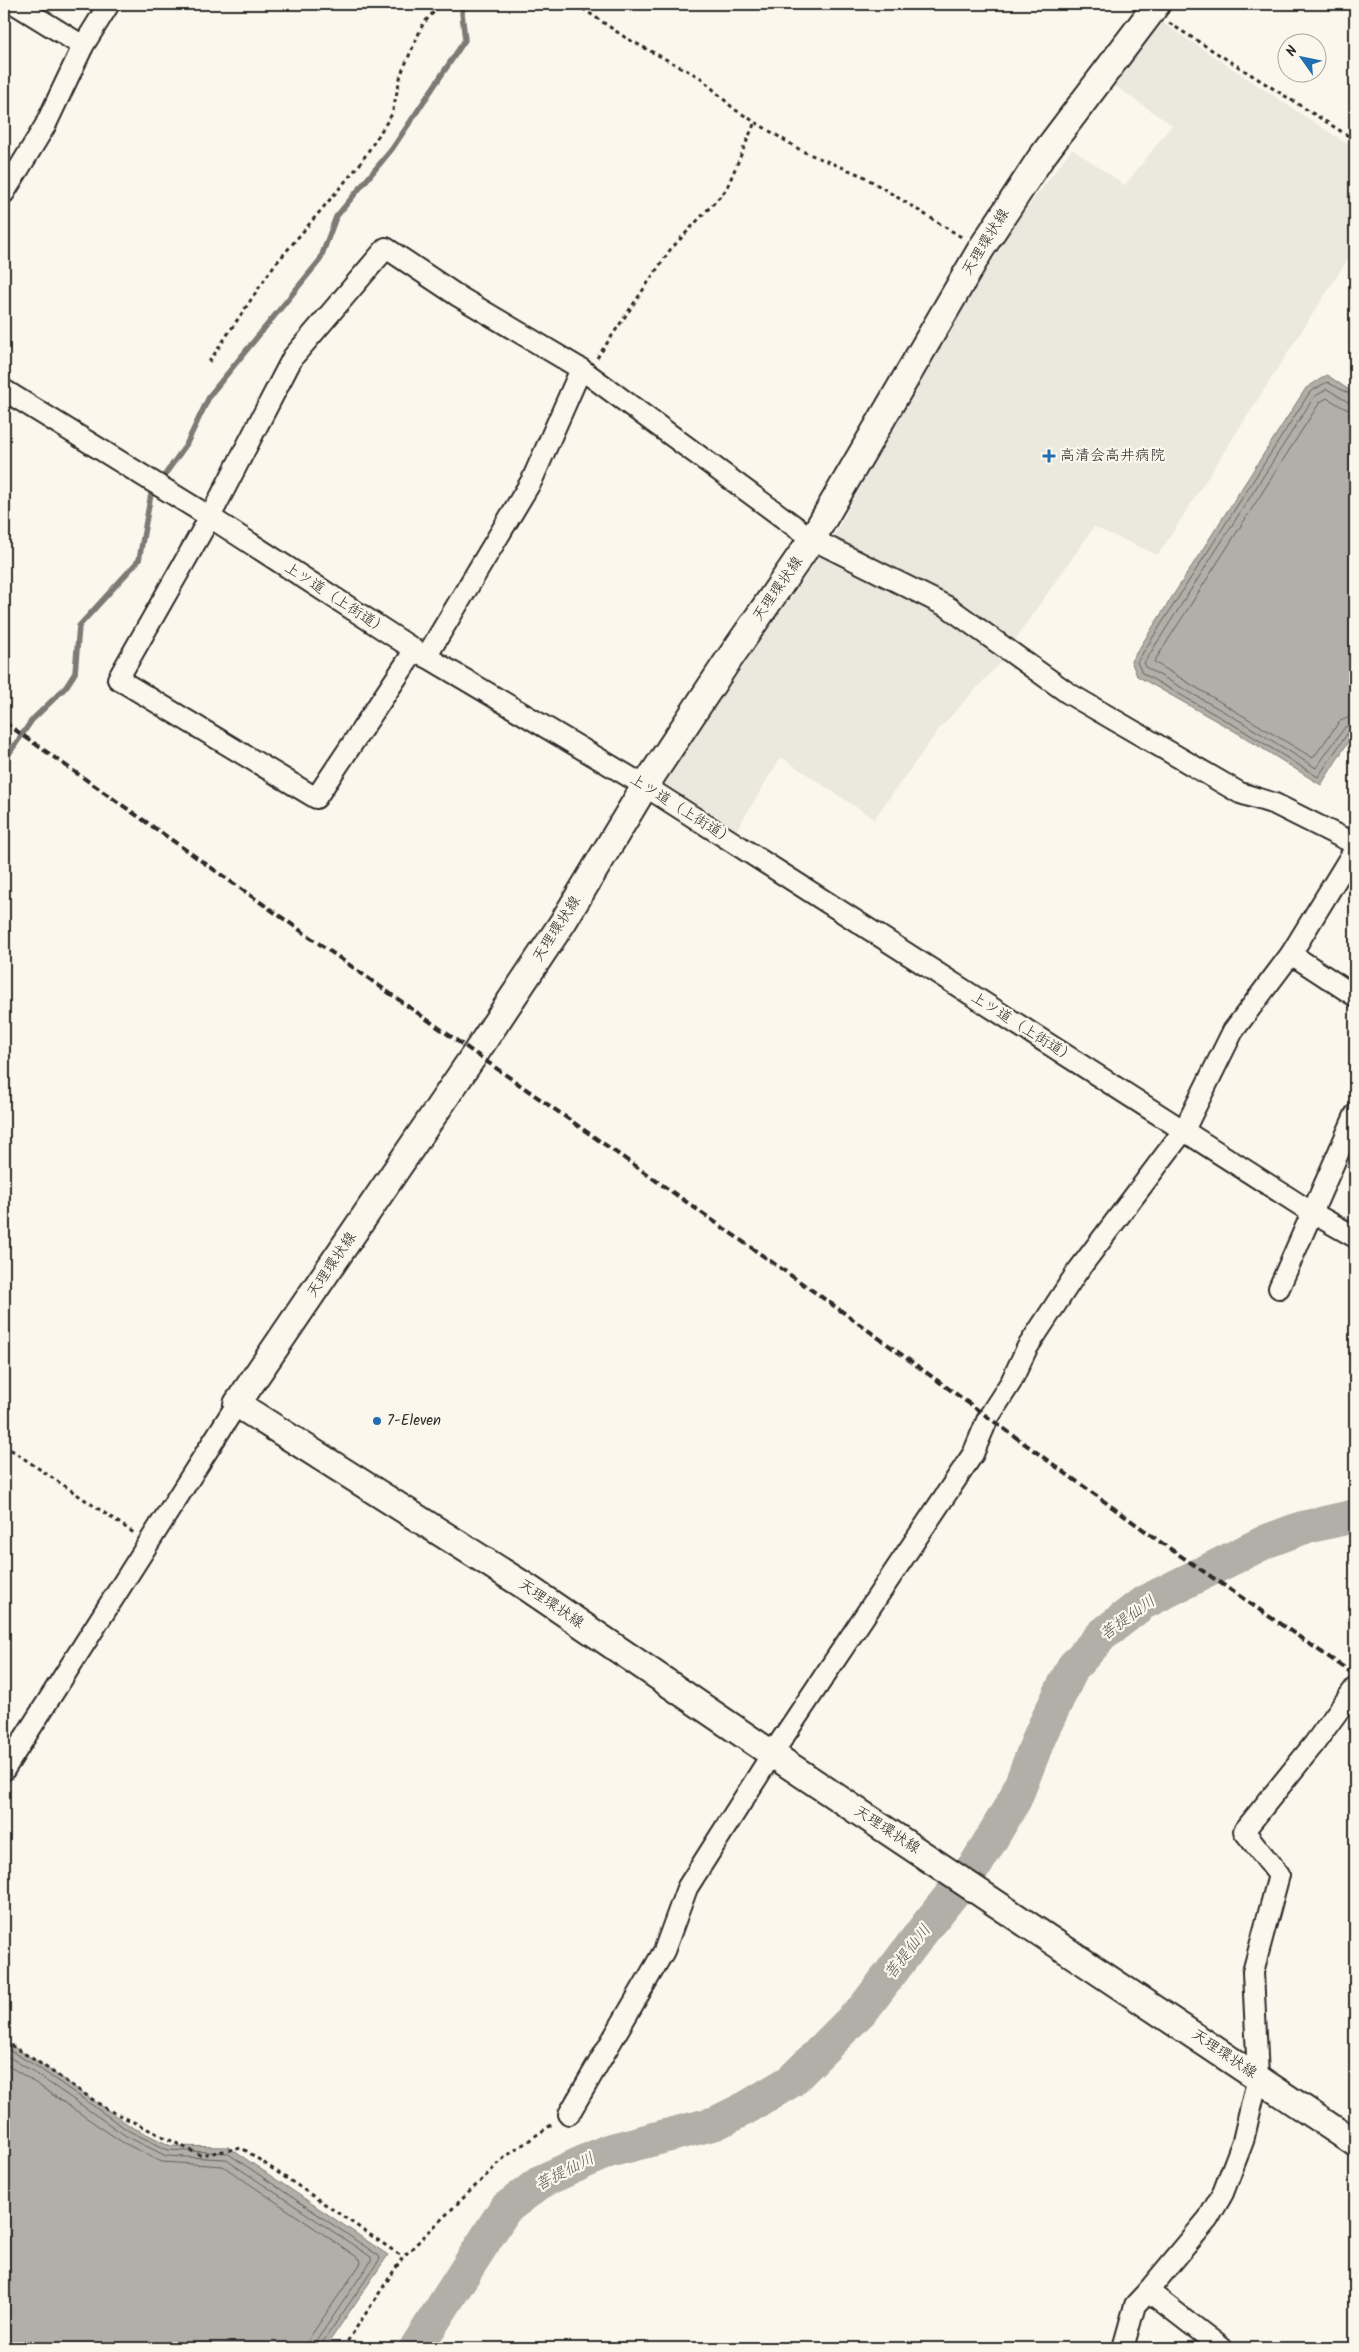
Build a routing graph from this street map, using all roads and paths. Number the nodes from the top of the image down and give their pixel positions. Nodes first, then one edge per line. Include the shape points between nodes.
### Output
1 (15, 4) edge
2 (109, 4) edge
3 (441, 4) edge
4 (576, 4) edge
5 (1154, 8) edge
6 (83, 46) junction
7 (755, 122) junction
8 (1355, 140) edge
9 (4, 193) edge
10 (980, 249) junction
11 (209, 362) dead end
12 (584, 371) junction
13 (4, 390) edge
14 (210, 517) junction
15 (812, 539) junction
16 (421, 653) junction
17 (645, 786) junction
18 (1355, 844) edge
19 (1355, 849) edge
20 (1291, 954) junction
21 (1355, 996) edge
22 (1355, 1115) edge
23 (1184, 1130) junction
24 (1311, 1212) junction
25 (1355, 1237) edge
26 (1279, 1288) dead end
27 (237, 1404) junction
28 (4, 1445) edge
29 (149, 1544) junction
30 (1355, 1688) edge
31 (772, 1754) junction
32 (4, 1770) edge
33 (4, 2041) edge
34 (1258, 2077) junction
35 (569, 2114) joint
36 (1355, 2143) edge
37 (403, 2257) junction
38 (1148, 2291) junction
39 (343, 2348) edge
40 (1123, 2348) edge
41 (1222, 2348) edge

1 - 6 street
2 - 6 street
3 - 11 path via 423,24 401,74 392,114 365,155 273,267
4 - 7 path via 626,38 701,78 734,109
5 - 8 path
5 - 10 main road, 天理環状線 via 1040,159
6 - 9 street via 45,126
7 - 10 path via 802,151 863,176
7 - 12 path via 726,190 670,250
10 - 15 main road, 天理環状線
12 - 14 street via 458,296 386,248 293,357
12 - 15 street
12 - 16 street via 532,480
13 - 14 street, 上ツ道（上街道）
14 - 16 street, 上ツ道（上街道）
14 - 16 street via 118,680 316,798
15 - 17 main road, 天理環状線
15 - 18 street via 948,607 1068,693 1240,793 1275,804
16 - 17 street, 上ツ道（上街道）
17 - 23 street, 上ツ道（上街道）
17 - 27 main road, 天理環状線 via 563,922
19 - 20 street
20 - 21 street
20 - 23 street via 1233,1031
22 - 24 street
23 - 24 street, 上ツ道（上街道）
23 - 31 street via 1077,1272 1027,1348 1011,1382 988,1418 973,1454
24 - 25 street, 上ツ道（上街道）
24 - 26 street
27 - 29 street
27 - 31 main road, 天理環状線 via 528,1588
28 - 29 path
29 - 32 street
30 - 34 street via 1244,1831 1280,1876 1253,1972
31 - 34 main road, 天理環状線
31 - 35 street via 688,1888 664,1951
33 - 37 path via 105,2108 200,2154 242,2148
34 - 36 main road, 天理環状線
34 - 38 street via 1243,2140 1223,2193 1208,2219
35 - 37 path via 505,2157
37 - 39 path
38 - 40 street via 1134,2305
38 - 41 street

